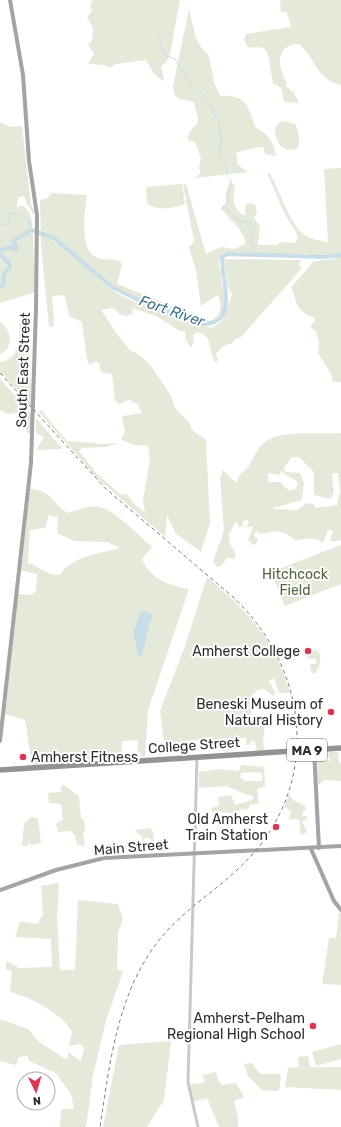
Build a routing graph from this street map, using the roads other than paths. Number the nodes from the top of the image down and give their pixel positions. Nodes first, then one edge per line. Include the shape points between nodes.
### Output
1 (10, 0) edge
2 (0, 741) edge
3 (341, 748) edge
4 (314, 750) junction
5 (197, 757) junction
6 (0, 770) edge
7 (341, 846) edge
8 (319, 848) junction
9 (311, 849) junction
10 (196, 853) junction
11 (0, 890) edge
12 (341, 910) edge
13 (198, 1127) edge

1 - 2 main road, South East Street via 23,74 36,236 31,457
3 - 4 highway, College Street / MA 9
4 - 5 highway, College Street / MA 9
4 - 8 main road
5 - 6 highway, College Street / MA 9
5 - 10 street
7 - 8 main road, Main Street
8 - 9 main road, Main Street
9 - 10 main road, Main Street
9 - 12 main road via 334,901
10 - 11 main road, Main Street via 100,859 27,879
10 - 13 street via 189,1087

